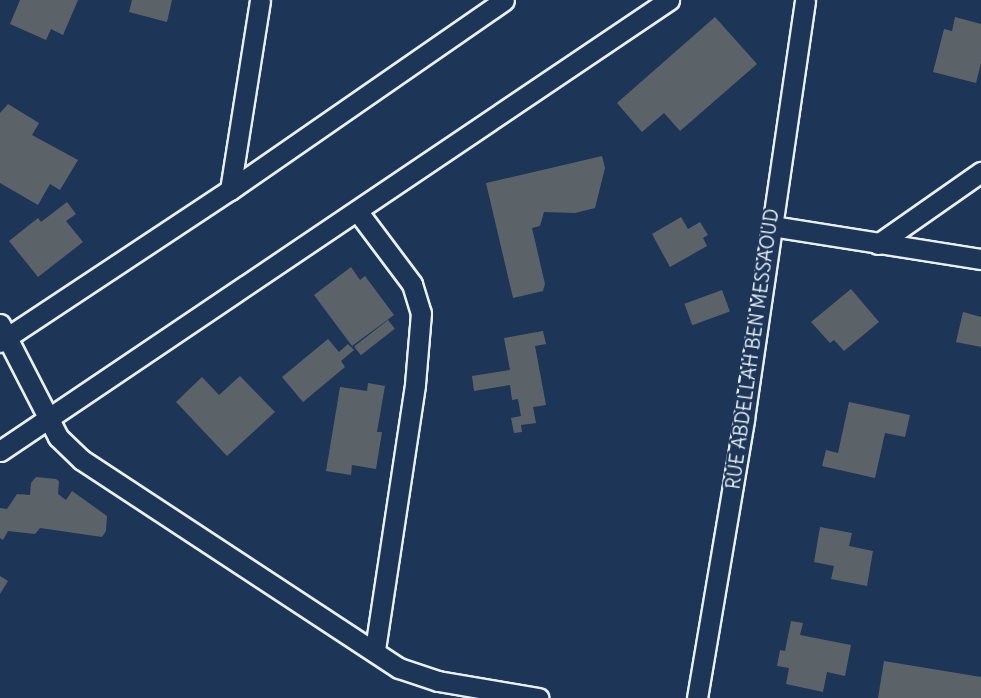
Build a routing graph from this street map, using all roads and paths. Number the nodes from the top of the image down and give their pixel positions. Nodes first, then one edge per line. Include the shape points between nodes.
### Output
1 (260, 0) edge
2 (504, 0) edge
3 (669, 0) edge
4 (805, 0) edge
5 (981, 172) edge
6 (230, 190) junction
7 (358, 212) junction
8 (772, 226) junction
9 (878, 244) junction
10 (981, 259) edge
11 (3, 334) edge
12 (49, 417) junction
13 (0, 451) edge
14 (375, 649) junction
15 (539, 698) edge
16 (697, 698) edge

1 - 6 street
2 - 6 street
3 - 7 street
4 - 8 street, RUE ABDELLAH BEN MESSAOUD
5 - 9 street
6 - 11 street
7 - 12 street
7 - 14 street via 412,284 421,313 415,385
8 - 9 street
8 - 16 street, RUE ABDELLAH BEN MESSAOUD
9 - 10 street
11 - 12 street
12 - 13 street
12 - 14 street via 62,442 82,460
14 - 15 street via 417,676

